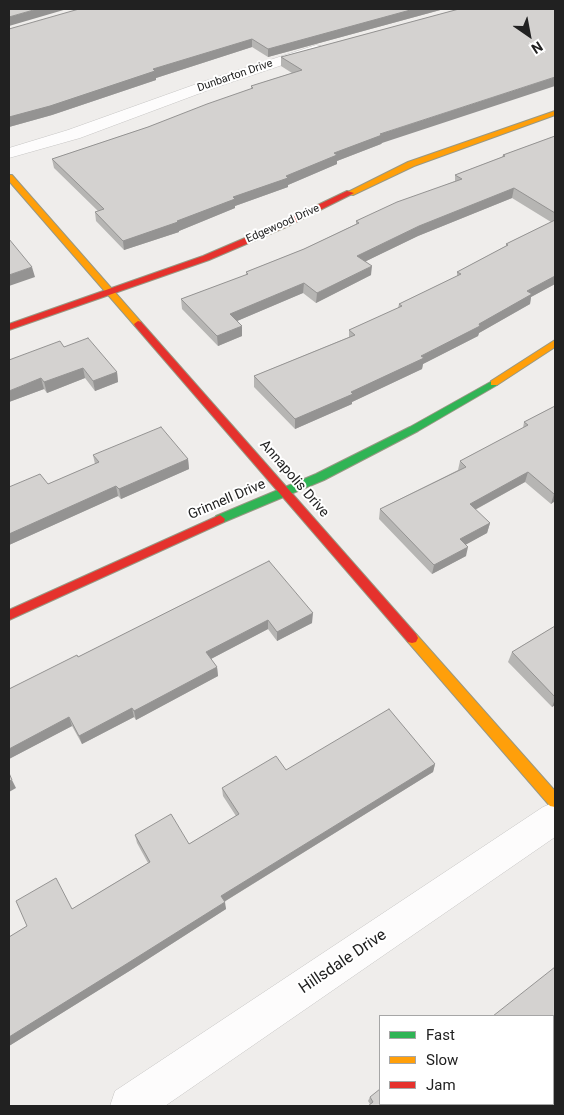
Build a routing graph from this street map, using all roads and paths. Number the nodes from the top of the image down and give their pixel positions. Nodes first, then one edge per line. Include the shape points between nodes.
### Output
1 (332, 44) edge
2 (555, 113) edge
3 (9, 153) edge
4 (9, 177) edge
5 (110, 292) junction
6 (9, 327) edge
7 (555, 343) edge
8 (286, 491) junction
9 (9, 615) edge
10 (555, 801) edge
11 (555, 818) edge
12 (130, 1106) edge

1 - 3 street, Dunbarton Drive via 74,134
2 - 5 street, Edgewood Drive via 411,164 215,254
4 - 5 street, Annapolis Drive
5 - 6 street, Edgewood Drive
5 - 8 street, Annapolis Drive
7 - 8 street, Grinnell Drive via 490,386 414,429 320,478
8 - 9 street, Grinnell Drive
8 - 10 street, Annapolis Drive
11 - 12 street, Hillsdale Drive

